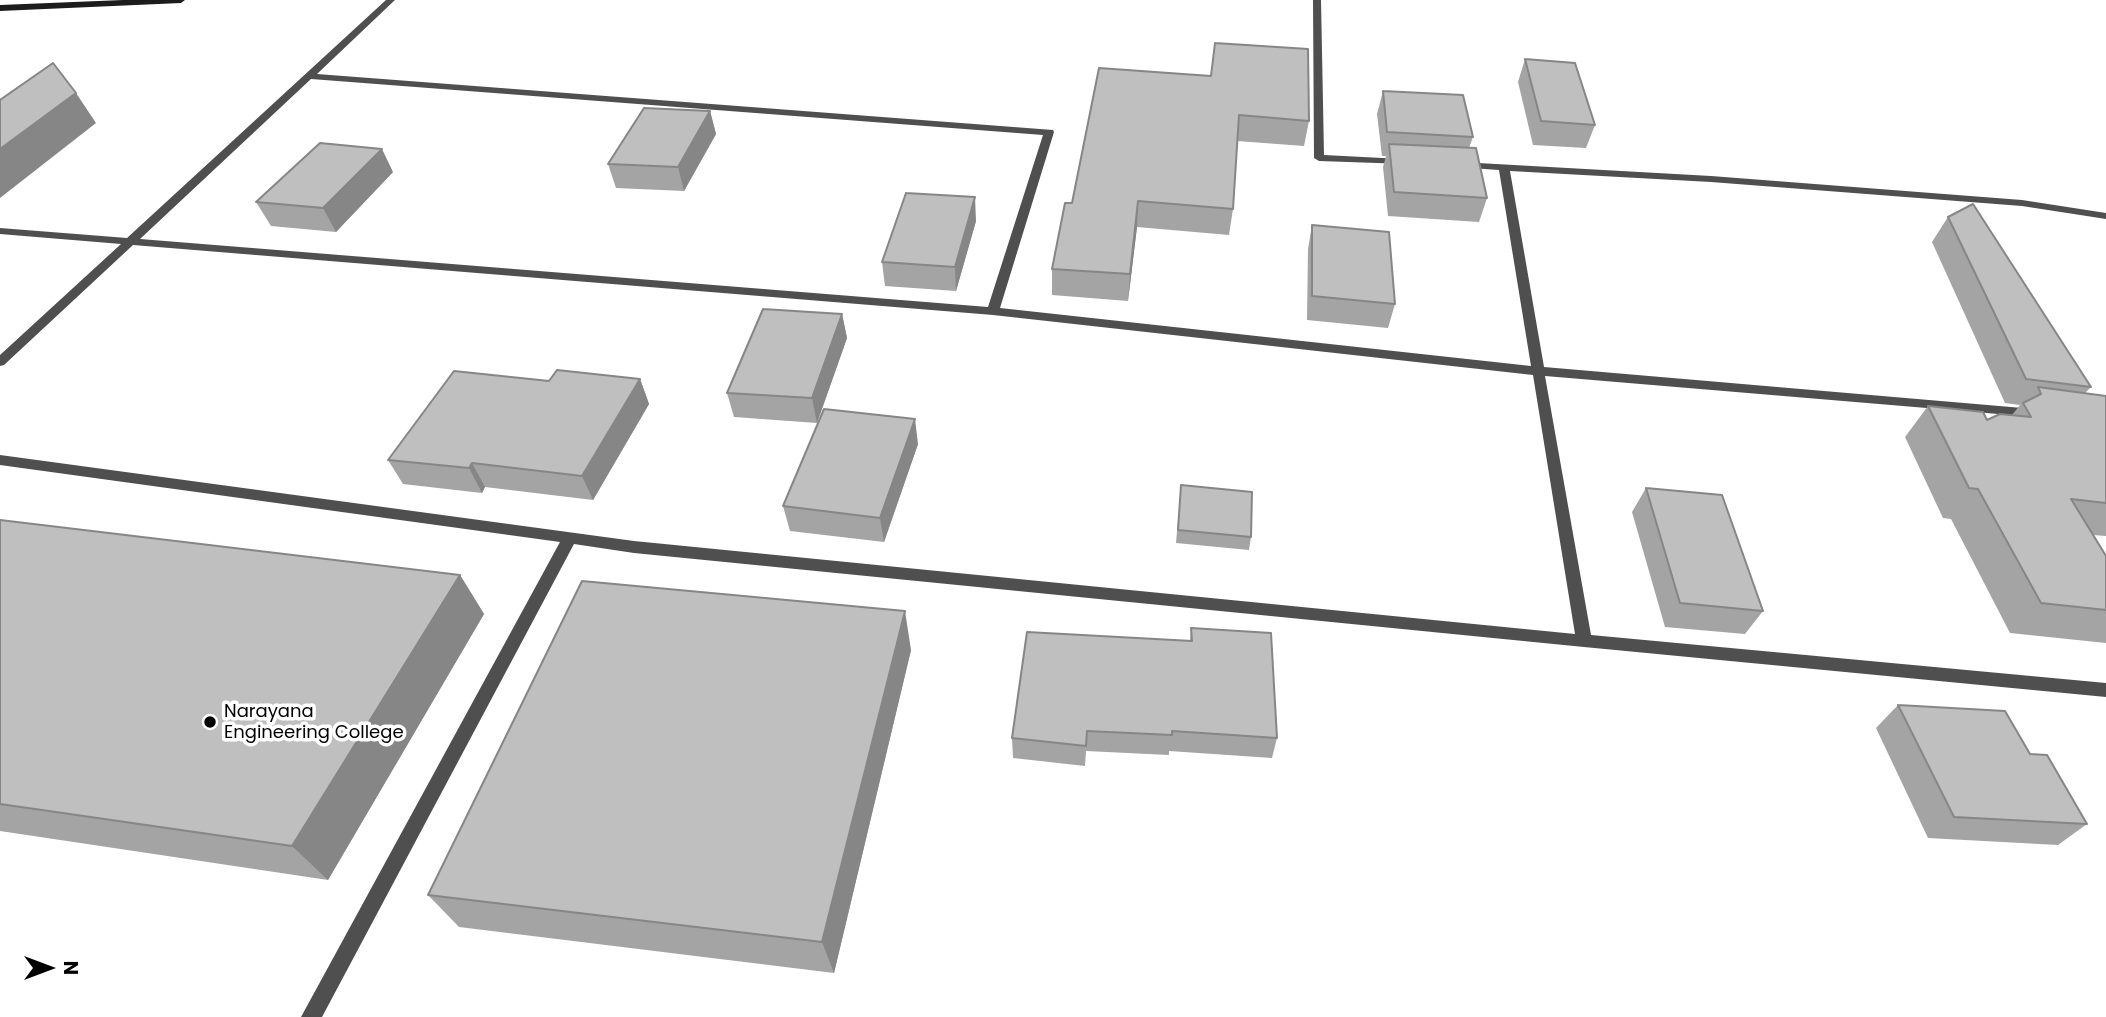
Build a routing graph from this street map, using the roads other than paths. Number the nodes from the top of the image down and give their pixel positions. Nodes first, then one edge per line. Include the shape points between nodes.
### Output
1 (181, 0) edge
2 (391, 0) edge
3 (1317, 0) edge
4 (0, 8) edge
5 (307, 76) junction
6 (1412, 163) edge
7 (1451, 165) edge
8 (1504, 168) junction
9 (2106, 216) edge
10 (0, 231) edge
11 (127, 242) junction
12 (993, 311) junction
13 (0, 362) edge
14 (1537, 371) junction
15 (2043, 415) edge
16 (0, 460) edge
17 (570, 538) junction
18 (1584, 641) junction
19 (2106, 690) edge
20 (311, 1017) edge

1 - 4 street
2 - 5 street
3 - 6 street via 1320,158
5 - 11 street
5 - 12 street via 1049,132
7 - 8 street
8 - 9 street via 2022,203
8 - 14 street
10 - 11 street
11 - 12 street
11 - 13 street
12 - 14 street
14 - 15 street
14 - 18 street
16 - 17 street
17 - 18 street
17 - 20 street
18 - 19 street

